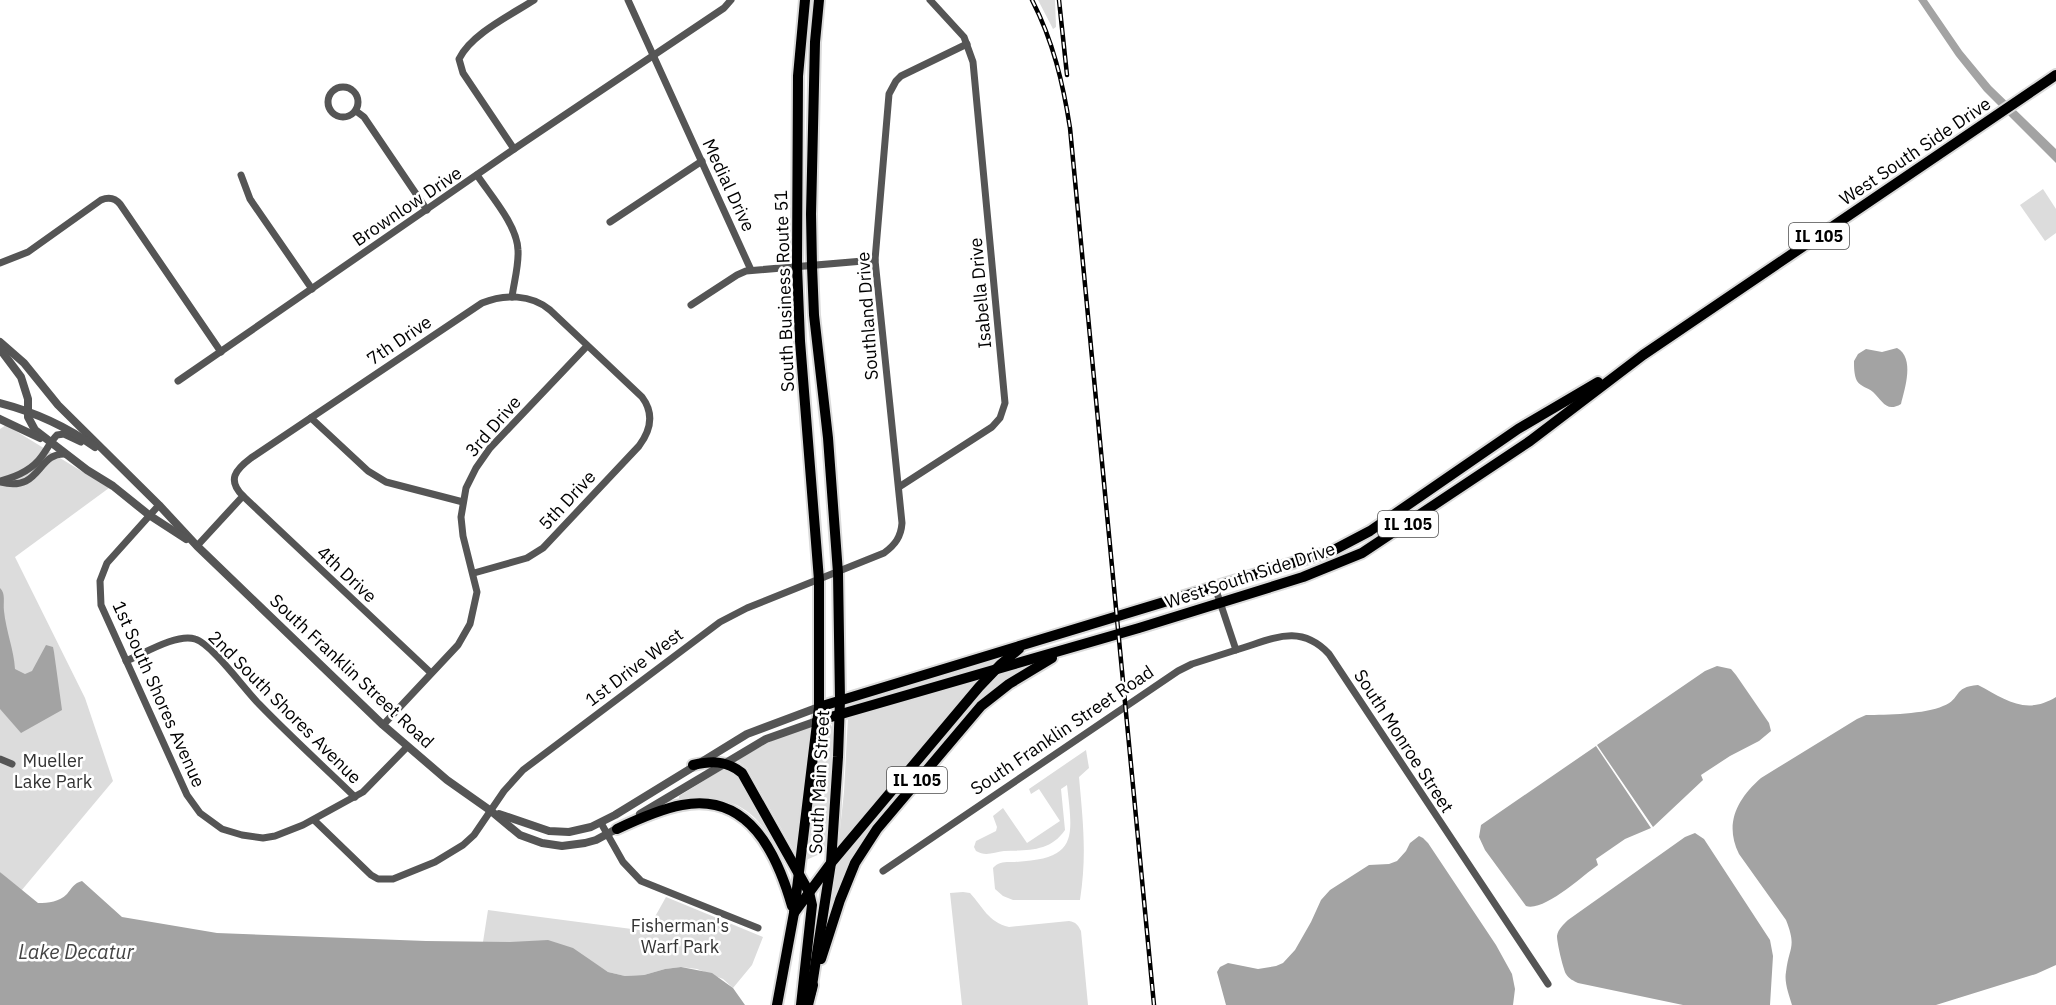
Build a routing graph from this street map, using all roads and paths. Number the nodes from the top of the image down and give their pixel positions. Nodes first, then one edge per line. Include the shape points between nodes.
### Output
1 (534, 0) edge
2 (628, 0) edge
3 (731, 0) edge
4 (805, 0) edge
5 (819, 0) edge
6 (930, 0) edge
7 (967, 44) junction
8 (654, 55) junction
9 (2056, 75) edge
10 (356, 111) junction
11 (514, 149) junction
12 (702, 161) junction
13 (241, 175) dead end
14 (477, 175) junction
15 (427, 210) junction
16 (610, 222) dead end
17 (875, 260) junction
18 (0, 263) edge
19 (797, 266) junction
20 (812, 266) junction
21 (751, 270) junction
22 (312, 289) junction
23 (512, 297) junction
24 (691, 305) dead end
25 (0, 342) edge
26 (587, 346) junction
27 (0, 349) edge
28 (221, 352) junction
29 (1643, 355) junction
30 (178, 381) dead end
31 (27, 393) junction
32 (4, 404) edge
33 (28, 411) junction
34 (649, 412) joint
35 (311, 418) junction
36 (0, 419) edge
37 (51, 443) junction
38 (66, 454) junction
39 (119, 465) junction
40 (0, 481) edge
41 (899, 487) junction
42 (243, 496) junction
43 (463, 502) junction
44 (159, 505) junction
45 (149, 515) junction
46 (197, 546) junction
47 (474, 573) junction
48 (837, 573) junction
49 (819, 580) junction
50 (1215, 587) junction
51 (1220, 603) junction
52 (1105, 638) junction
53 (1030, 642) junction
54 (1236, 650) junction
55 (126, 661) junction
56 (993, 670) junction
57 (430, 674) junction
58 (840, 700) junction
59 (819, 706) junction
60 (839, 714) junction
61 (817, 721) junction
62 (383, 724) junction
63 (407, 747) junction
64 (0, 759) edge
65 (724, 763) junction
66 (12, 764) dead end
67 (693, 765) junction
68 (355, 797) junction
69 (491, 811) junction
70 (314, 820) junction
71 (601, 823) junction
72 (612, 831) junction
73 (831, 863) junction
74 (883, 871) dead end
75 (797, 872) junction
76 (809, 892) junction
77 (794, 913) junction
78 (758, 928) dead end
79 (1548, 984) dead end
80 (811, 992) junction
81 (777, 1005) edge
82 (801, 1005) edge
83 (808, 1005) edge

1 - 11 street via 475,38 459,59 463,73
2 - 8 street, Medial Drive
3 - 8 street, Brownlow Drive
4 - 19 main road, South Business Route 51 via 798,76
5 - 20 main road, South Business Route 51
6 - 7 street
7 - 17 street, Southland Drive via 910,71 892,87
7 - 41 street, Isabella Drive via 975,70 1004,409 992,427
8 - 11 street, Brownlow Drive
8 - 12 street, Medial Drive
9 - 29 main road, West South Side Drive / IL 105
10 - 10 street via 359,101 351,89 336,89 329,96 330,111 338,117 348,117
10 - 15 street via 364,117
11 - 14 street, Brownlow Drive
12 - 16 street
12 - 21 street, Medial Drive
13 - 22 street via 250,199
14 - 15 street, Brownlow Drive
14 - 23 street via 516,237 518,256
15 - 22 street, Brownlow Drive
17 - 20 street
17 - 41 street, Southland Drive
18 - 28 street via 28,252 101,200 111,198 120,204
19 - 20 street
19 - 21 street
19 - 49 main road, South Business Route 51
20 - 48 main road, South Business Route 51
21 - 24 street via 737,274
22 - 28 street, Brownlow Drive
23 - 26 street, 7th Drive via 546,306
23 - 35 street, 7th Drive via 482,303
25 - 39 street, South Franklin Street Road
26 - 34 street, 7th Drive via 642,397
26 - 43 street, 3rd Drive via 486,453 470,478
27 - 31 street, South Franklin Street Road via 17,369
28 - 30 street, Brownlow Drive
29 - 50 main road, West South Side Drive / IL 105 via 1518,429 1353,541 1319,556
29 - 51 main road, West South Side Drive / IL 105 via 1530,441 1362,553 1315,573
31 - 32 street via 21,403
31 - 33 street, South Franklin Street Road
32 - 33 street
33 - 37 street, South Franklin Street Road via 32,426
33 - 39 street via 74,433
34 - 47 street, 5th Drive via 649,429 639,446 543,548 527,558
35 - 42 street, 7th Drive via 236,471 236,489
35 - 43 street via 368,471 386,482
36 - 37 street
37 - 38 street, South Franklin Street Road
37 - 39 street via 57,435 68,435
37 - 40 street via 32,467
38 - 40 street via 50,457 23,483
38 - 45 street, South Franklin Street Road
39 - 44 street, South Franklin Street Road
41 - 48 street, Southland Drive via 902,529 894,545
42 - 46 street
42 - 57 street, 4th Drive
43 - 47 street, 3rd Drive via 462,526
44 - 45 street, 1st South Shores Avenue
44 - 46 street, South Franklin Street Road
45 - 46 street, South Franklin Street Road
45 - 55 street, 1st South Shores Avenue via 113,554 100,581 103,612
46 - 62 street, South Franklin Street Road
47 - 57 street, 3rd Drive via 477,600 467,631
48 - 49 street, Southland Drive
48 - 58 main road, South Main Street
49 - 59 main road, South Main Street
49 - 69 street, 1st Drive West via 747,608 710,628 529,766 509,785
50 - 51 street
50 - 53 main road, West South Side Drive / IL 105
51 - 52 main road, West South Side Drive / IL 105
51 - 54 street
52 - 56 main road, West South Side Drive
52 - 80 main road, IL 105 via 1040,664 988,699 884,820 855,862
53 - 56 main road, IL 105
53 - 58 main road, West South Side Drive
54 - 74 street, South Franklin Street Road via 1178,671
54 - 79 street, South Monroe Street via 1296,635 1313,640 1329,654
55 - 68 street, 2nd South Shores Avenue via 175,639 200,641
55 - 70 street, 1st South Shores Avenue via 181,784 207,819 231,833 263,838
56 - 60 main road, West South Side Drive
56 - 73 main road, IL 105
57 - 62 street, 3rd Drive
58 - 59 main road, South Franklin Street Road
58 - 60 main road, South Main Street
59 - 61 main road, South Main Street
59 - 67 street, South Franklin Street Road via 747,734
60 - 61 main road, West South Side Drive
60 - 73 main road, South Main Street
61 - 65 street, South Franklin Street Road via 766,739
61 - 75 main road, South Main Street
62 - 63 street, South Franklin Street Road
63 - 68 street, 1st South Shores Avenue
63 - 69 street, South Franklin Street Road
64 - 66 street
65 - 67 main road
65 - 72 street, South Franklin Street Road
65 - 75 main road via 736,768 746,779
67 - 71 street, South Franklin Street Road
68 - 70 street, 1st South Shores Avenue
69 - 70 street, 1st Drive West via 470,839 450,854 411,873 385,880 371,875
69 - 71 street, South Franklin Street Road via 549,831 580,830
69 - 72 street, South Franklin Street Road via 520,835 551,845 573,846
71 - 72 street
72 - 77 main road via 683,804 731,810 750,823 765,843 782,873
72 - 78 street via 630,870 641,881
73 - 76 main road, IL 105
73 - 80 main road, South Main Street
75 - 76 main road
75 - 77 main road, South Main Street
76 - 77 main road, IL 105
76 - 82 main road via 812,905
77 - 81 main road, IL 105
80 - 83 main road, IL 105

